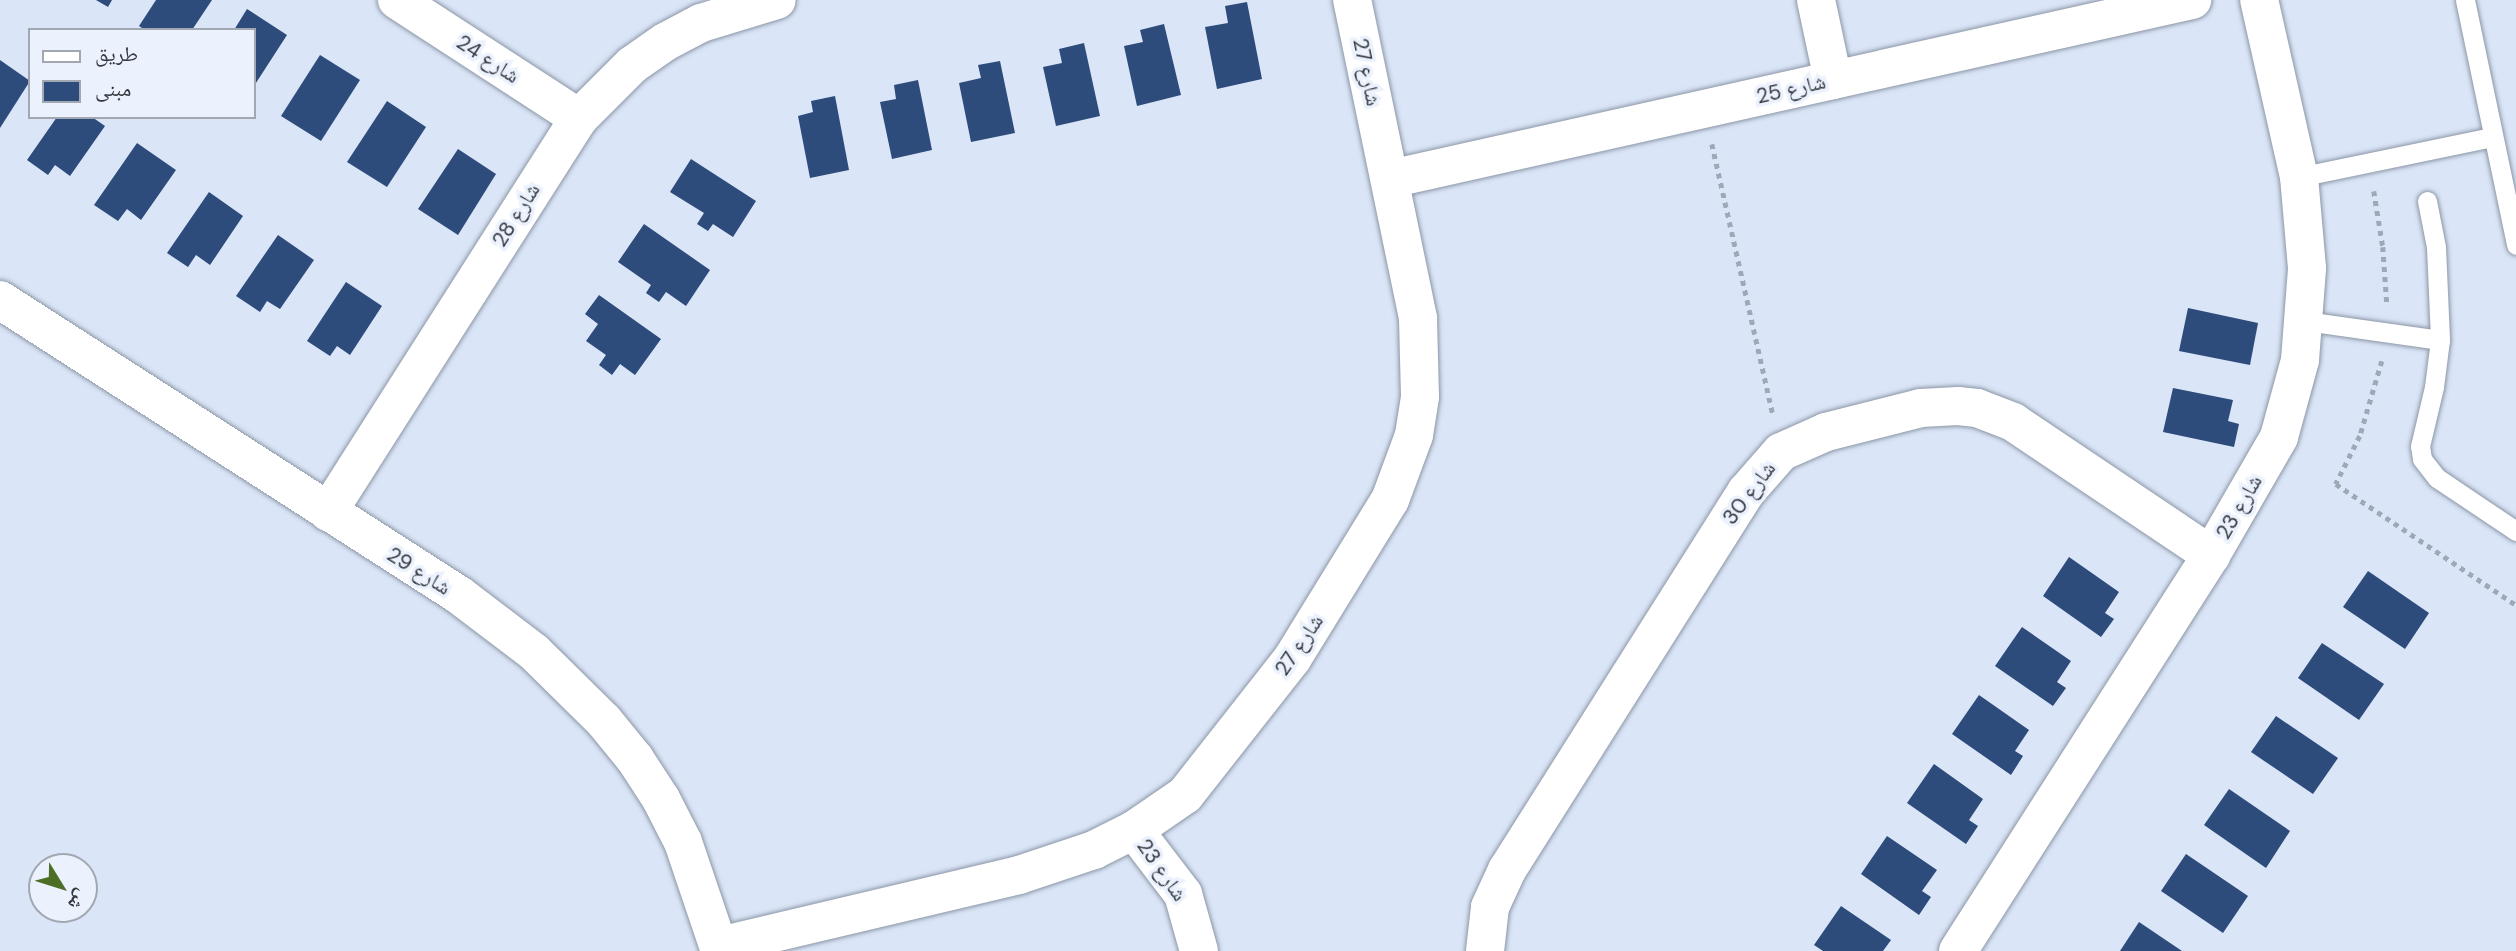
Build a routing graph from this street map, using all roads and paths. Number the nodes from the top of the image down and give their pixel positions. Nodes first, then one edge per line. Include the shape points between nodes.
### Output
1 (397, 0) edge
2 (777, 0) edge
3 (1352, 0) edge
4 (1816, 0) edge
5 (2192, 0) edge
6 (2259, 0) edge
7 (2466, 0) edge
8 (1833, 80) junction
9 (1705, 109) junction
10 (579, 118) junction
11 (2493, 137) junction
12 (2368, 163) junction
13 (2299, 177) junction
14 (1390, 179) junction
15 (2427, 201) dead end
16 (2516, 245) edge
17 (0, 300) edge
18 (2305, 321) junction
19 (2386, 333) junction
20 (2440, 340) junction
21 (1781, 452) junction
22 (328, 512) junction
23 (2516, 531) edge
24 (2211, 555) junction
25 (2516, 605) edge
26 (1134, 830) junction
27 (719, 949) edge
28 (1199, 951) edge
29 (1485, 951) edge
30 (1958, 951) edge

1 - 10 street, شارع 24
2 - 10 street, شارع 28 via 701,23 666,42 632,65
3 - 14 street, شارع 27
4 - 8 street
5 - 8 street, شارع 25
6 - 13 street, شارع 23
7 - 11 lane
8 - 9 street, شارع 25
9 - 14 street, شارع 25
9 - 21 path
10 - 22 street, شارع 28
11 - 12 lane
11 - 16 lane
12 - 13 lane
12 - 19 path via 2383,247
13 - 18 street, شارع 23 via 2307,268
14 - 26 street, شارع 27 via 1418,318 1421,357 1420,396 1404,468 1373,531 1292,659 1185,795
15 - 20 lane via 2437,247
17 - 22 street, شارع 29
18 - 19 lane
18 - 24 street, شارع 23 via 2300,360 2279,437
19 - 20 lane
19 - 25 path via 2372,402 2336,484
20 - 23 lane via 2420,446 2423,459 2437,478
21 - 24 street, شارع 30 via 1826,432 1921,408 1977,408 2013,422
21 - 29 street, شارع 30 via 1746,492 1507,870 1490,907
22 - 27 street, شارع 29 via 498,623 604,721 661,799 683,842
24 - 30 street, شارع 23
26 - 27 street, شارع 27 via 1094,850 1019,875
26 - 28 street, شارع 23 via 1183,894

